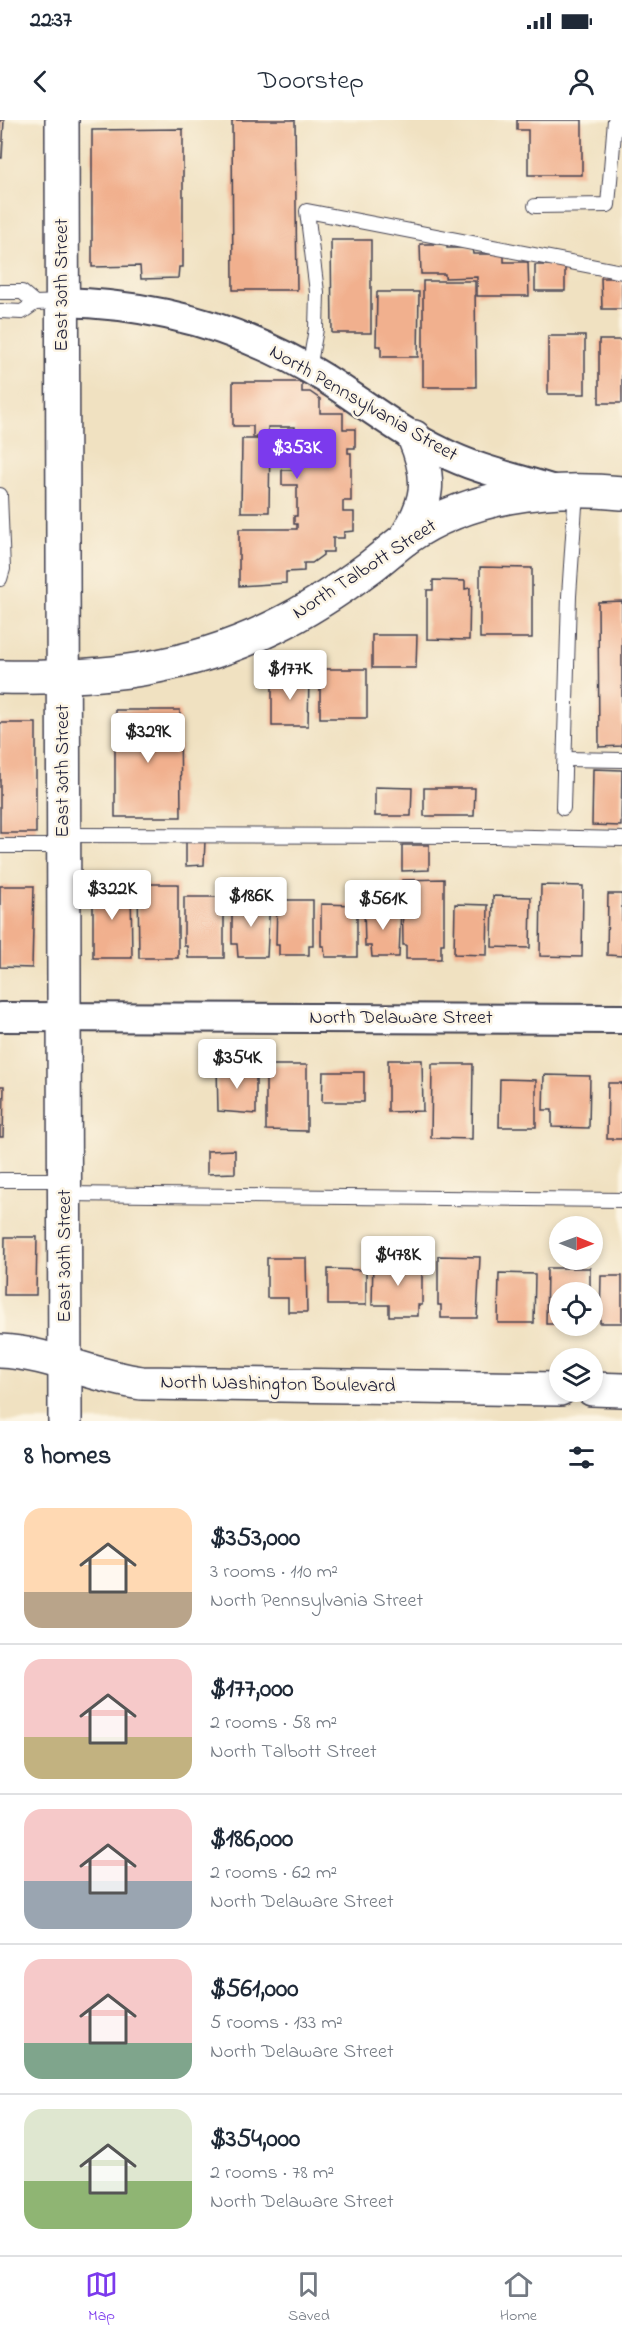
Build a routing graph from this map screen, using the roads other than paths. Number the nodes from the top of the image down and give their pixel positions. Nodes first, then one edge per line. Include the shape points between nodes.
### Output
1 (62, 120) edge
2 (615, 120) edge
3 (536, 206) dead end
4 (622, 272) edge
5 (0, 292) edge
6 (48, 303) junction
7 (0, 311) edge
8 (309, 369) junction
9 (414, 437) junction
10 (565, 490) junction
11 (622, 493) edge
12 (0, 495) edge
13 (405, 539) junction
14 (0, 579) edge
15 (0, 677) edge
16 (63, 678) junction
17 (565, 759) junction
18 (622, 760) edge
19 (563, 808) dead end
20 (622, 839) edge
21 (64, 841) junction
22 (0, 846) edge
23 (0, 1017) edge
24 (64, 1017) junction
25 (622, 1019) edge
26 (0, 1180) edge
27 (65, 1187) junction
28 (622, 1200) edge
29 (0, 1351) edge
30 (64, 1362) junction
31 (549, 1389) edge
32 (603, 1389) edge
33 (622, 1390) edge
34 (65, 1421) edge

1 - 6 street, East 30th Street
2 - 3 lane via 608,205
4 - 8 lane via 307,211 317,292
5 - 6 lane, North Pennsylvania Street via 22,292
6 - 7 lane, North Pennsylvania Street via 22,312
6 - 8 street, North Pennsylvania Street via 125,306 190,319 250,340
6 - 16 street, East 30th Street
8 - 9 street, North Pennsylvania Street
9 - 10 street, North Pennsylvania Street via 472,465
9 - 13 street via 427,482 422,510
10 - 11 street, North Pennsylvania Street
10 - 13 street, North Talbott Street via 526,493 477,506
10 - 17 lane
12 - 14 lane
13 - 16 street, North Talbott Street via 322,600 273,628 154,668
15 - 16 street, North Talbott Street
16 - 21 street, East 30th Street
17 - 18 lane
17 - 19 lane
20 - 21 lane via 495,836
21 - 22 lane
21 - 24 street, East 30th Street
23 - 24 street, North Delaware Street
24 - 25 street, North Delaware Street
24 - 27 street, East 30th Street
26 - 27 lane
27 - 28 lane
27 - 30 street, East 30th Street
29 - 30 street, North Washington Boulevard
30 - 31 street, North Washington Boulevard via 115,1378 151,1384
30 - 34 street, East 30th Street
32 - 33 street

